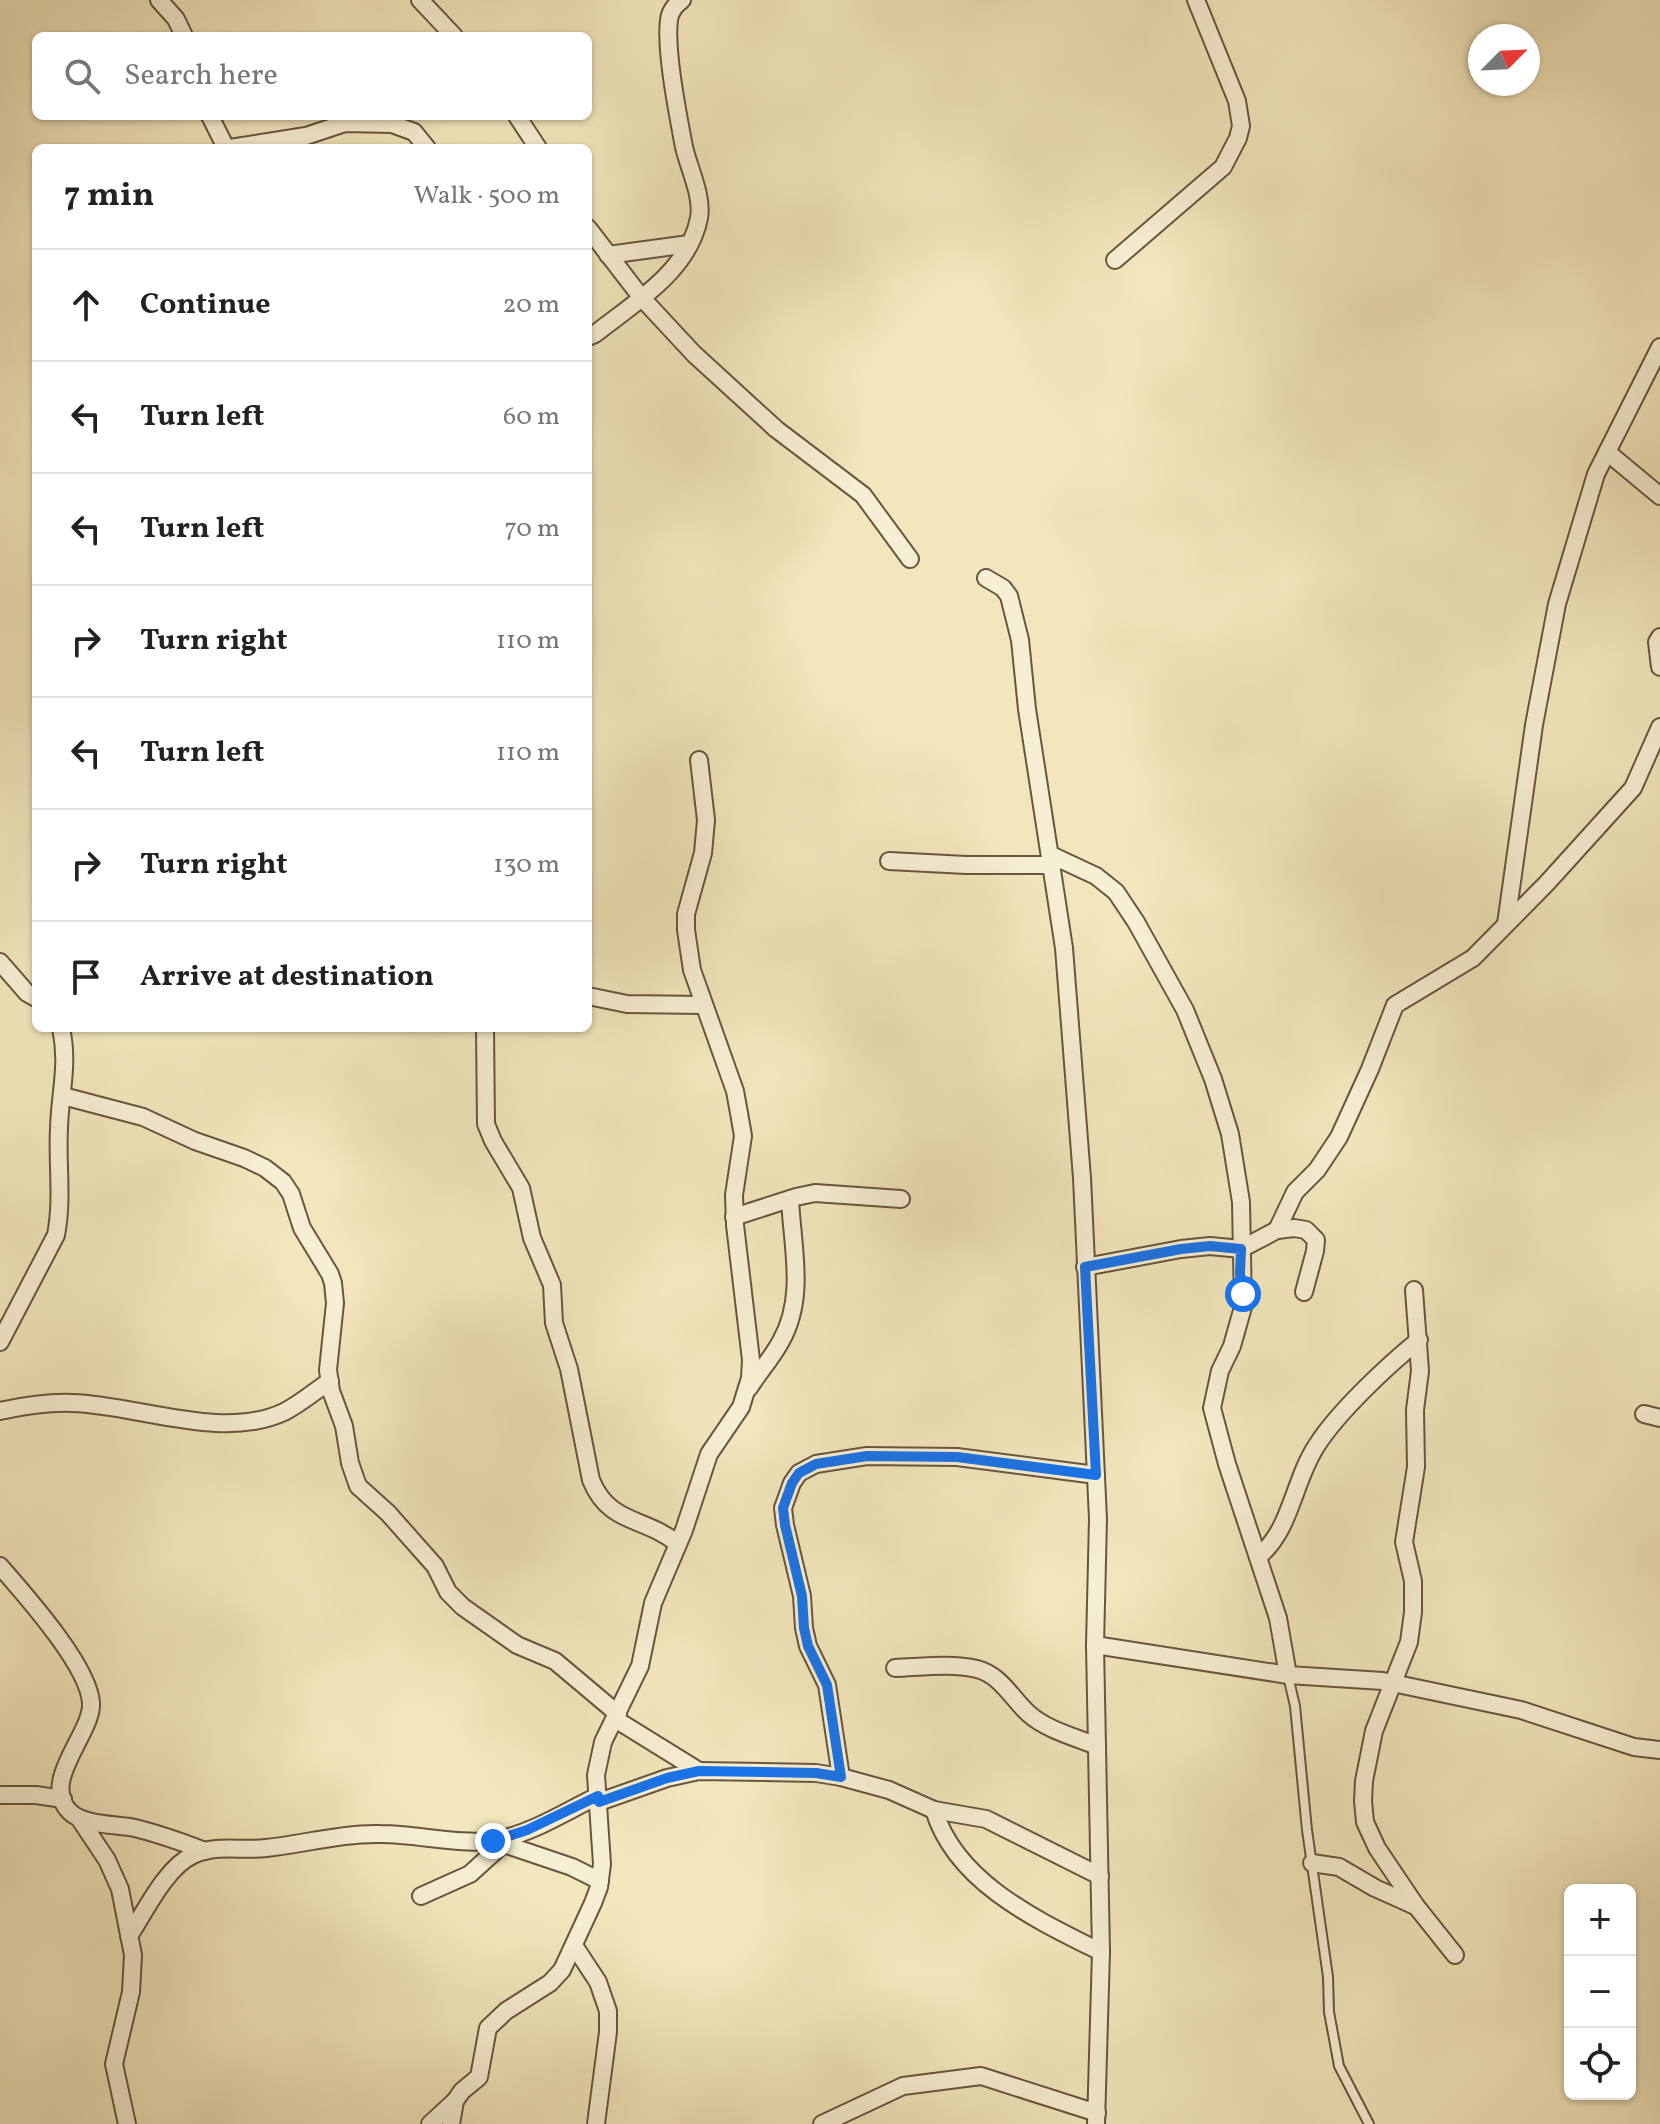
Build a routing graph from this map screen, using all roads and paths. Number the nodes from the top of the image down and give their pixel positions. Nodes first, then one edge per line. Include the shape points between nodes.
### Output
1 (159, 0) edge
2 (183, 0) edge
3 (420, 0) edge
4 (682, 0) edge
5 (1196, 0) edge
6 (176, 19) junction
7 (182, 32) edge
8 (450, 32) edge
9 (212, 120) edge
10 (520, 120) edge
11 (226, 144) edge
12 (254, 144) edge
13 (424, 144) edge
14 (535, 144) edge
15 (592, 233) edge
16 (689, 244) junction
17 (608, 255) junction
18 (1115, 260) dead end
19 (641, 297) junction
20 (592, 335) edge
21 (1660, 347) edge
22 (1607, 452) junction
23 (1660, 496) edge
24 (910, 559) dead end
25 (986, 578) dead end
26 (1660, 637) edge
27 (1660, 667) edge
28 (1660, 727) edge
29 (699, 760) dead end
30 (1052, 860) junction
31 (889, 861) dead end
32 (1506, 925) junction
33 (0, 962) edge
34 (32, 996) edge
35 (592, 997) edge
36 (703, 1005) junction
37 (62, 1032) edge
38 (485, 1032) edge
39 (63, 1096) junction
40 (790, 1199) junction
41 (901, 1199) dead end
42 (734, 1217) junction
43 (1277, 1230) junction
44 (1241, 1249) junction
45 (1085, 1267) junction
46 (1414, 1290) dead end
47 (1304, 1292) dead end
48 (1419, 1340) junction
49 (0, 1342) edge
50 (330, 1381) junction
51 (746, 1393) junction
52 (0, 1411) edge
53 (1096, 1475) junction
54 (678, 1544) junction
55 (1258, 1557) junction
56 (0, 1566) edge
57 (1095, 1645) junction
58 (895, 1668) dead end
59 (1288, 1675) junction
60 (1392, 1683) junction
61 (617, 1716) junction
62 (1097, 1746) junction
63 (1660, 1750) edge
64 (699, 1771) junction
65 (841, 1777) junction
66 (0, 1795) edge
67 (63, 1799) junction
68 (598, 1799) junction
69 (934, 1810) junction
70 (79, 1818) junction
71 (498, 1842) junction
72 (205, 1851) junction
73 (1312, 1863) junction
74 (1100, 1876) junction
75 (600, 1881) junction
76 (421, 1896) dead end
77 (1416, 1906) junction
78 (129, 1936) junction
79 (575, 1947) junction
80 (1101, 1952) junction
81 (1455, 1955) dead end
82 (455, 2101) junction
83 (1096, 2118) edge
84 (127, 2124) edge
85 (430, 2124) edge
86 (451, 2124) edge
87 (596, 2124) edge
88 (822, 2124) edge
89 (1369, 2124) edge

1 - 6 street
2 - 6 street
3 - 8 street
4 - 16 street via 671,12 668,40 700,216
5 - 18 street via 1237,101 1238,138 1223,167
6 - 7 street
9 - 11 street
10 - 14 street
12 - 13 street via 345,123 392,124 414,132
15 - 17 street
16 - 17 street
16 - 19 street via 673,268
17 - 19 street
19 - 20 street
19 - 24 street via 776,429 863,495
21 - 22 street
22 - 23 street
22 - 32 street via 1557,604
25 - 30 street via 1009,596 1016,620
26 - 27 street
28 - 32 street via 1633,788
29 - 36 street via 706,820 686,930
30 - 31 street via 966,865
30 - 44 street via 1096,876 1116,892 1185,1010 1230,1134 1241,1202
30 - 45 street via 1074,1062
32 - 43 street via 1455,971 1395,1005 1339,1137 1295,1192
33 - 34 street
35 - 36 street via 627,1004
36 - 42 street via 735,1091 743,1136
37 - 39 street
38 - 54 street via 486,1124 521,1188 532,1238 552,1285 554,1323 569,1369 591,1480 608,1508 664,1532
39 - 49 street via 56,1235
39 - 50 street via 143,1117 244,1158 283,1182 333,1283
40 - 41 street via 815,1193
40 - 42 street
40 - 51 street via 794,1307 783,1339
42 - 51 street via 751,1360
43 - 44 street
43 - 47 street via 1306,1230 1316,1240
44 - 45 street via 1181,1249
44 - 55 street via 1243,1307 1212,1408
45 - 53 street
46 - 48 street
48 - 55 street via 1315,1446 1278,1537
48 - 60 street via 1416,1467 1404,1542 1413,1612 1409,1642
50 - 52 street via 284,1412 230,1423 72,1403
50 - 61 street via 358,1486 435,1566 448,1592 517,1645 555,1661
51 - 54 street via 709,1454
53 - 57 street
53 - 65 street via 957,1457 867,1456 816,1464 799,1473 783,1508 785,1525 808,1646 827,1685
54 - 61 street via 653,1603 640,1666
55 - 59 street via 1278,1618
56 - 67 street via 51,1628 91,1701 88,1720 63,1769
57 - 59 street
57 - 62 street
58 - 62 street via 988,1673 1029,1715
59 - 60 street
59 - 73 lane
60 - 63 street via 1521,1710 1634,1747
60 - 77 street via 1369,1752 1365,1822
61 - 64 street
61 - 68 street via 603,1742 596,1775
62 - 74 street
64 - 65 street
64 - 68 street
65 - 69 street
66 - 67 street
67 - 70 street
68 - 71 street
68 - 75 street
69 - 74 street via 986,1819
69 - 80 street via 954,1852 979,1878
70 - 72 street via 133,1828
70 - 78 street via 120,1889
71 - 72 street via 380,1834
71 - 75 street
71 - 76 street via 470,1874
72 - 78 street via 175,1869
73 - 77 street via 1339,1867
73 - 89 lane via 1339,2066
74 - 80 street
75 - 79 street
77 - 81 street
78 - 84 street via 131,1992 114,2064
79 - 82 street via 550,1983 488,2028 479,2077
79 - 87 street via 598,1982 608,2011
80 - 83 street
82 - 85 street
82 - 86 street
83 - 88 street via 981,2076 903,2086

